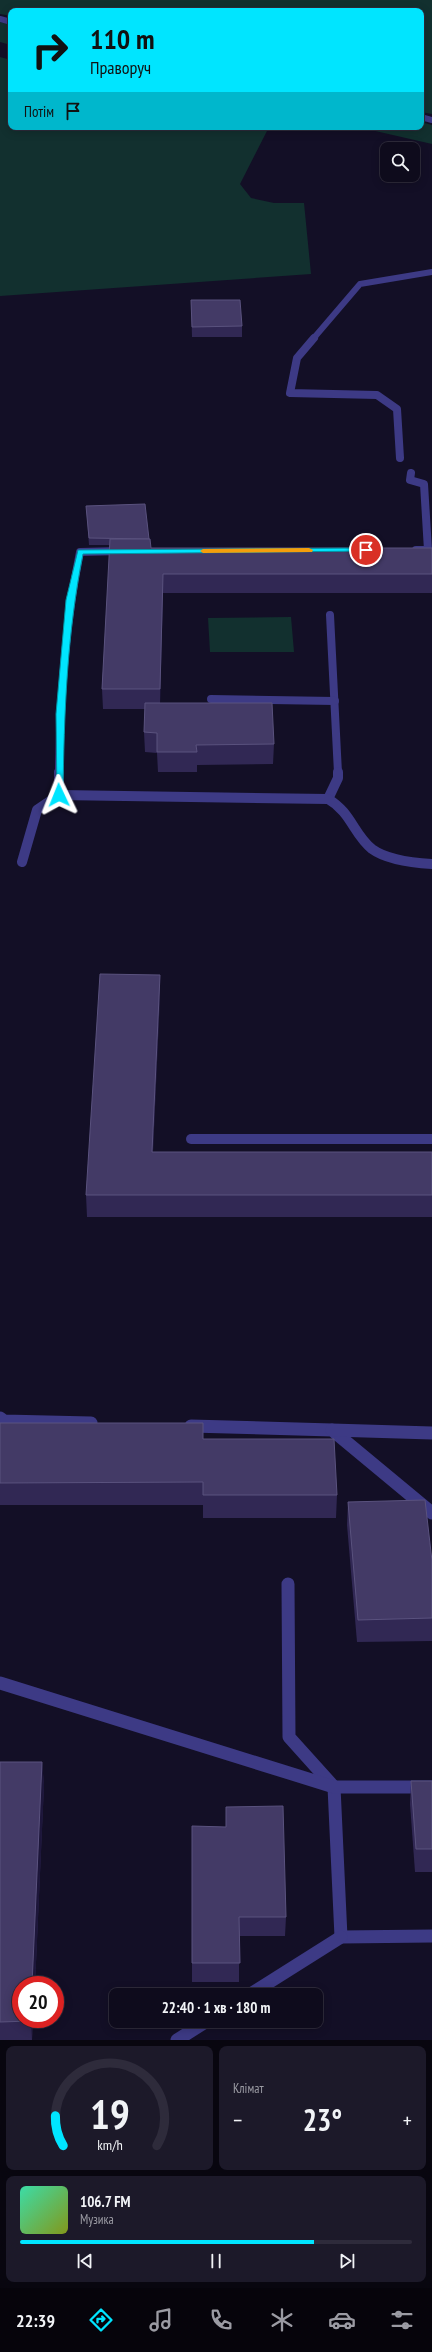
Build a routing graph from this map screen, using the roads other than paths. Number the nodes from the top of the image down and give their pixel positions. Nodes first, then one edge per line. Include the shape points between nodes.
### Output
1 (432, 272) edge
2 (400, 458) dead end
3 (411, 473) dead end
4 (429, 510) edge
5 (404, 550) edge
6 (135, 551) edge
7 (330, 615) dead end
8 (211, 699) dead end
9 (334, 701) junction
10 (59, 795) junction
11 (328, 799) junction
12 (22, 862) dead end
13 (432, 864) edge
14 (432, 1139) edge
15 (191, 1140) dead end
16 (0, 1418) edge
17 (106, 1424) edge
18 (176, 1426) edge
19 (332, 1430) junction
20 (432, 1433) edge
21 (432, 1513) edge
22 (288, 1584) dead end
23 (0, 1682) edge
24 (334, 1787) junction
25 (432, 1787) edge
26 (432, 1936) edge
27 (341, 1937) junction
28 (259, 1988) edge
29 (196, 2028) edge
30 (177, 2040) edge

1 - 2 street via 360,284 297,358 290,393 377,395 397,409
3 - 4 street via 410,480 424,484
4 - 5 street via 428,550
6 - 10 street via 80,552 70,600 60,714
7 - 9 street
8 - 9 street
9 - 11 street via 338,778
10 - 11 street
10 - 12 street via 37,810
11 - 13 street via 340,805 373,850 420,864
14 - 15 street
16 - 17 street via 4,1421
18 - 19 street
19 - 20 street
19 - 21 street
22 - 24 street via 289,1737
23 - 24 street
24 - 25 street
24 - 27 street
26 - 27 street
27 - 28 street
29 - 30 street

